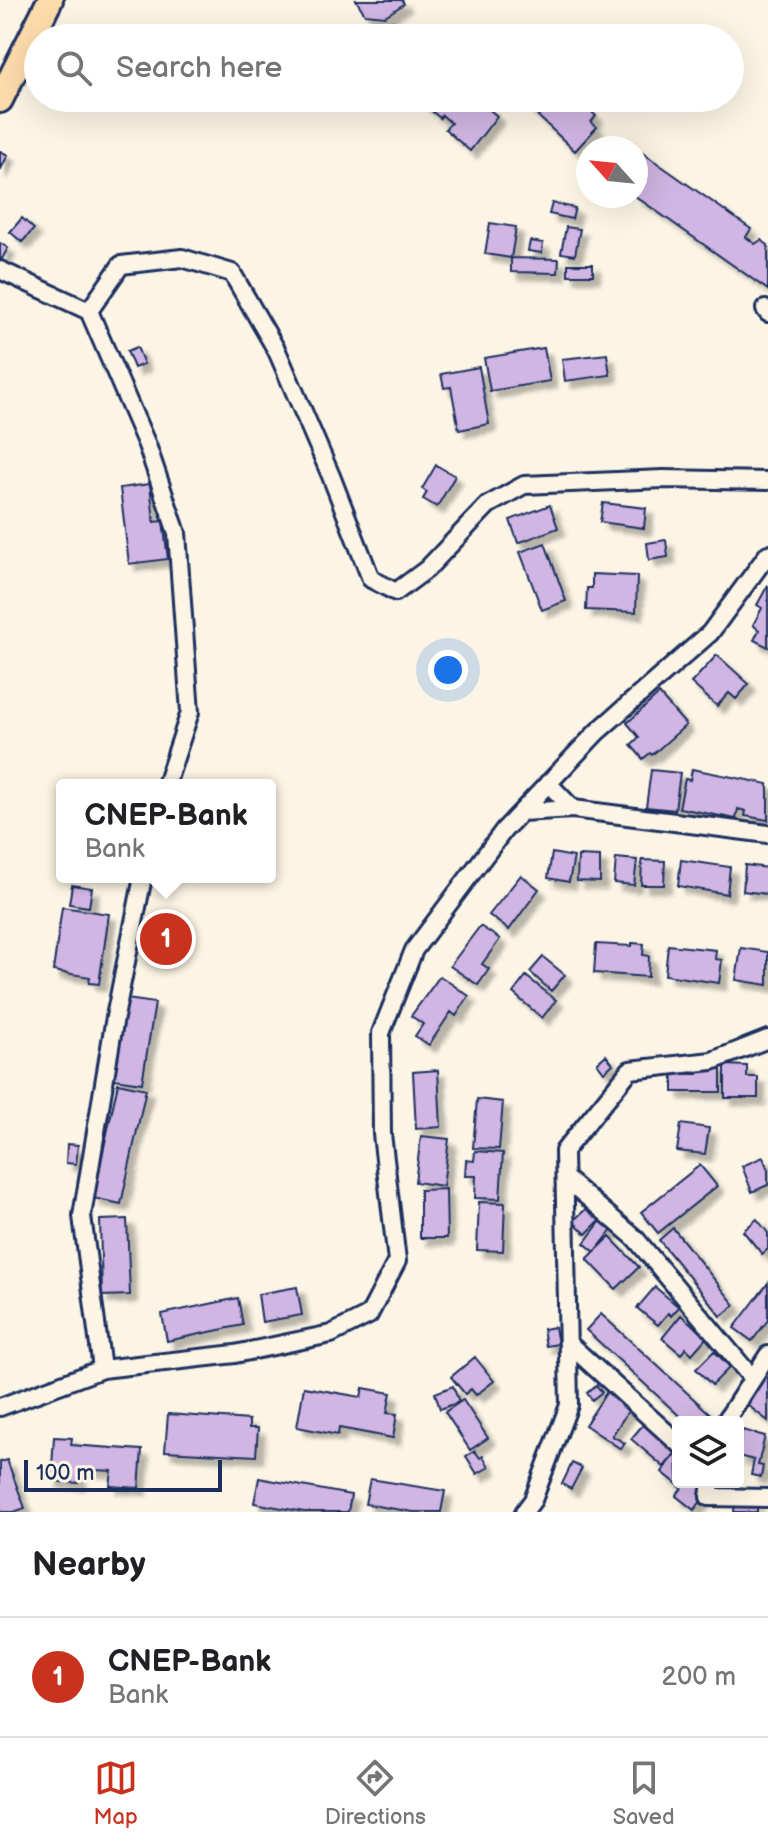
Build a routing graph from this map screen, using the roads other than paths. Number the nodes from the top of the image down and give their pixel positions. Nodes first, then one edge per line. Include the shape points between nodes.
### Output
1 (50, 0) edge
2 (38, 24) edge
3 (24, 52) edge
4 (0, 100) edge
5 (0, 270) edge
6 (89, 311) junction
7 (768, 481) edge
8 (768, 554) edge
9 (168, 779) edge
10 (548, 783) junction
11 (573, 809) junction
12 (521, 812) junction
13 (768, 834) edge
14 (142, 883) edge
15 (768, 1039) edge
16 (565, 1178) junction
17 (568, 1343) junction
18 (768, 1355) edge
19 (102, 1369) junction
20 (752, 1378) junction
21 (0, 1407) edge
22 (729, 1416) edge
23 (672, 1438) edge
24 (709, 1497) edge
25 (768, 1498) edge
26 (524, 1512) edge

1 - 2 main road
3 - 4 main road
5 - 6 street
6 - 7 street via 121,265 182,258 232,273 277,351 371,579 396,592 427,569 488,505 524,485
6 - 9 street via 147,445 177,533 190,712
8 - 10 street via 710,633 597,732
10 - 11 street
10 - 12 street
11 - 12 street
11 - 13 street
12 - 19 street via 414,950 381,1033 382,1134 397,1261 369,1315 331,1334 235,1354
14 - 19 street via 82,1216
15 - 16 street via 712,1061 630,1070 564,1151
16 - 17 street
16 - 20 street via 635,1238
17 - 23 street
17 - 26 street via 569,1405
18 - 20 street
19 - 21 street
20 - 22 street
24 - 25 street

